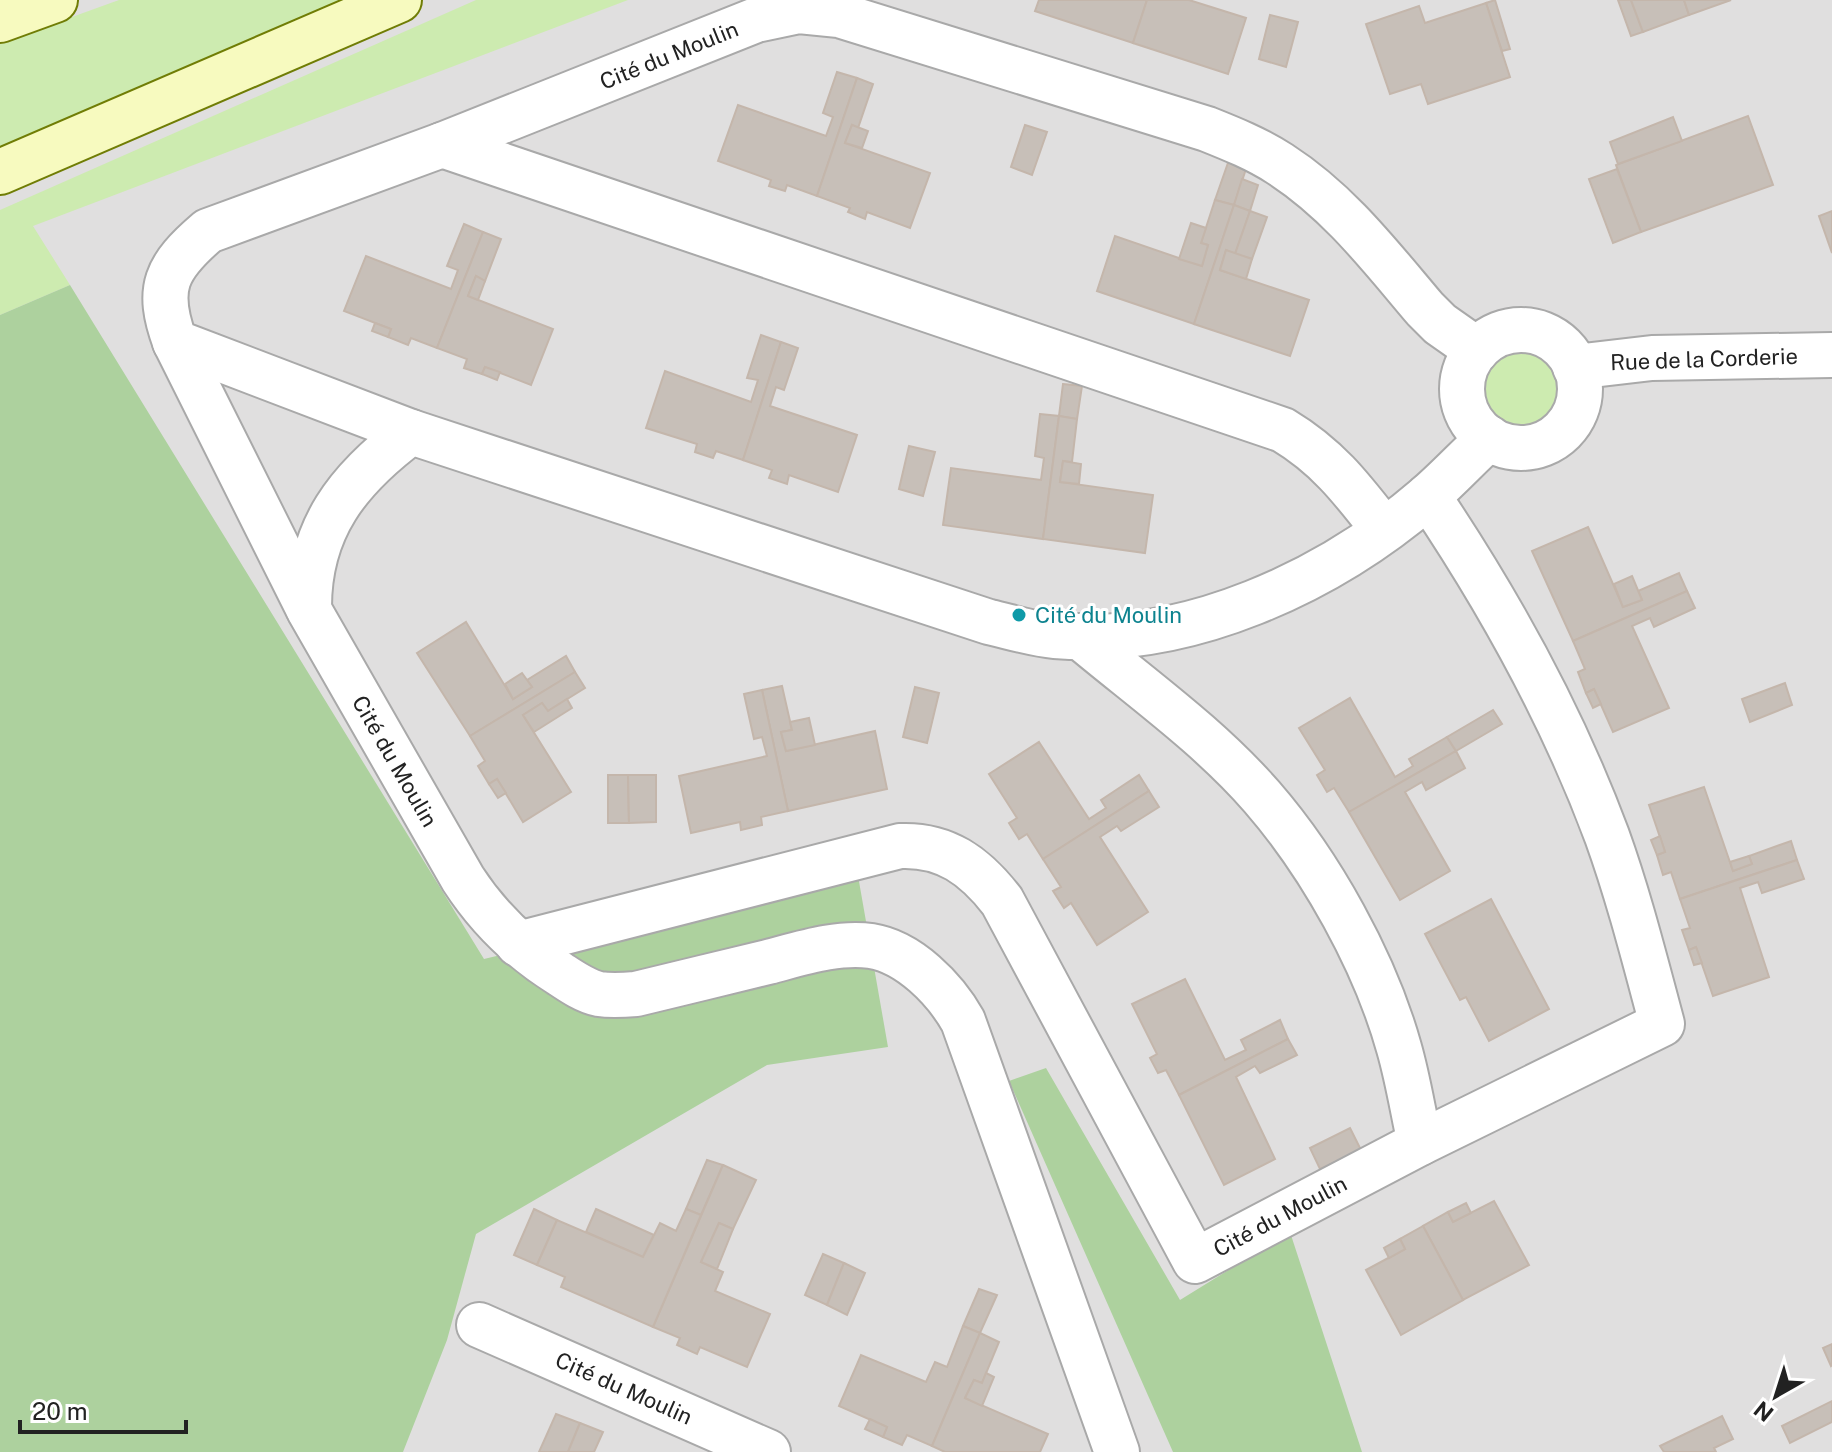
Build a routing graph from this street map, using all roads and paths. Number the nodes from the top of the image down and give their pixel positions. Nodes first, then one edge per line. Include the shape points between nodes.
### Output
1 (55, 0) edge
2 (399, 0) edge
3 (0, 20) edge
4 (442, 145) junction
5 (0, 172) edge
6 (175, 342) junction
7 (1477, 350) junction
8 (1832, 355) edge
9 (1575, 367) junction
10 (411, 432) junction
11 (1489, 438) junction
12 (1428, 496) junction
13 (1384, 530) junction
14 (309, 610) junction
15 (1079, 636) junction
16 (518, 944) junction
17 (1420, 1143) junction
18 (479, 1325) dead end
19 (768, 1452) edge
20 (1117, 1452) edge

1 - 3 street
2 - 5 street
4 - 6 street, Cité du Moulin via 208,231 180,257 165,289
4 - 7 street, Cité du Moulin via 756,20 799,11 839,15 1246,145 1278,162 1335,206 1425,309
4 - 13 street via 1283,430 1338,471
6 - 10 street
6 - 14 street, Cité du Moulin
7 - 9 street via 1502,333 1531,331 1558,343
7 - 11 street via 1464,376 1463,397 1469,416
8 - 9 street, Rue de la Corderie via 1652,358
9 - 11 street via 1578,406 1555,438 1517,448
10 - 14 street via 369,468 329,517 312,563
10 - 15 street via 989,622
11 - 12 street
12 - 13 street
12 - 17 street, Cité du Moulin via 1494,597 1566,740 1607,838 1662,1024
13 - 15 street via 1337,561 1242,605 1156,631
14 - 16 street, Cité du Moulin via 463,879 481,907
15 - 17 street via 1233,768 1310,861 1349,928 1389,1018
16 - 17 street, Cité du Moulin via 900,846 923,845 966,865 1002,901 1195,1261
16 - 20 street, Cité du Moulin via 575,984 617,996 846,946 892,953 935,984 963,1021
18 - 19 street, Cité du Moulin

